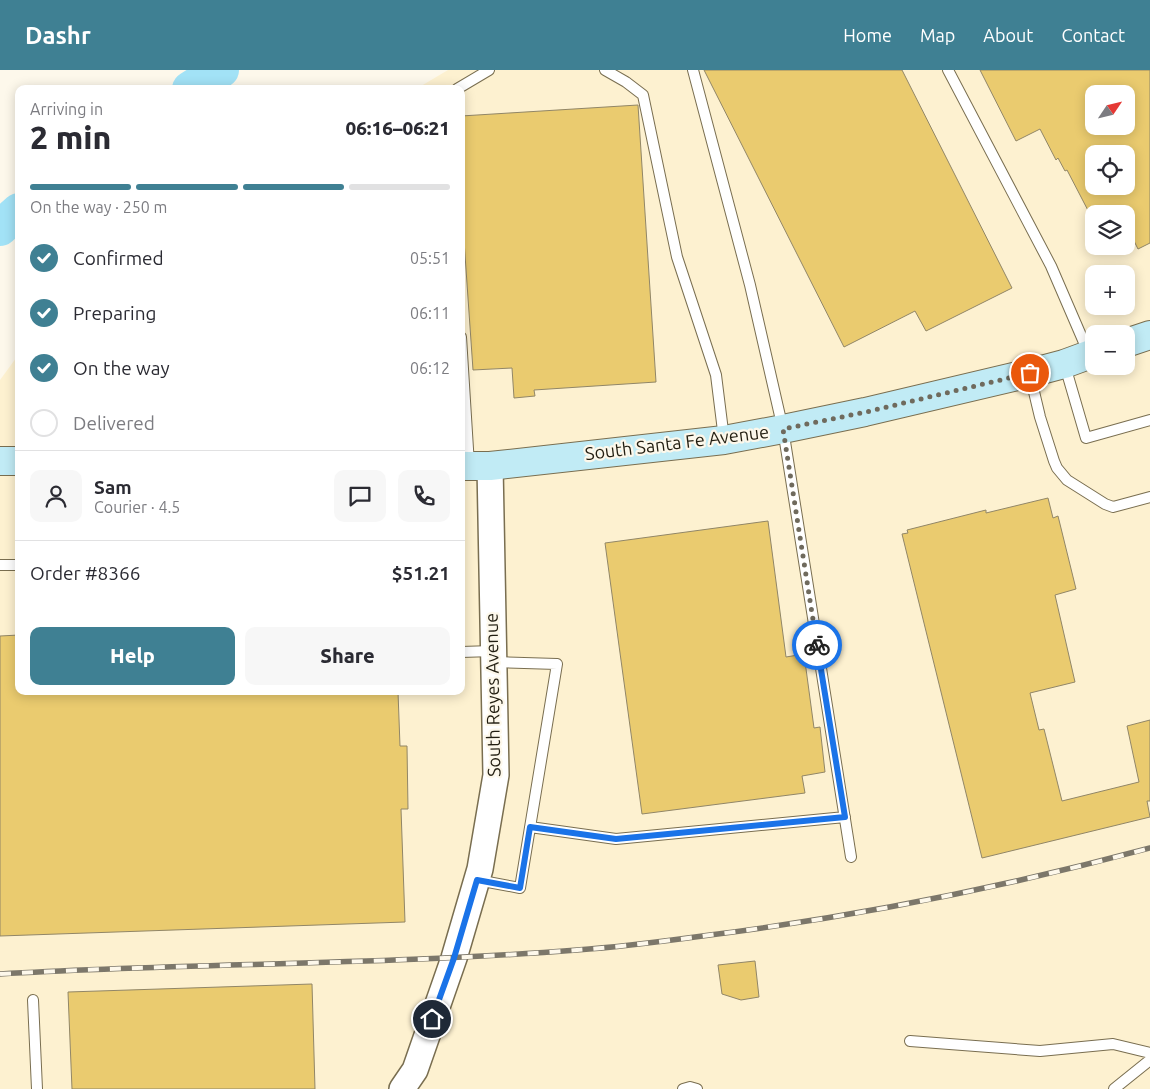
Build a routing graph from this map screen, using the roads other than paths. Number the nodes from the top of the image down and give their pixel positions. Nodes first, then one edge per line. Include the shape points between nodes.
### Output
1 (489, 70) edge
2 (605, 70) edge
3 (693, 70) edge
4 (948, 70) edge
5 (463, 85) edge
6 (1150, 335) edge
7 (1085, 339) edge
8 (1135, 340) edge
9 (1085, 356) edge
10 (1064, 364) junction
11 (1030, 373) junction
12 (465, 401) edge
13 (1150, 420) edge
14 (783, 429) junction
15 (724, 440) junction
16 (0, 461) edge
17 (15, 461) edge
18 (473, 466) edge
19 (1150, 497) edge
20 (0, 565) edge
21 (15, 565) edge
22 (465, 653) edge
23 (493, 657) junction
24 (845, 817) junction
25 (530, 827) junction
26 (851, 857) dead end
27 (477, 880) junction
28 (33, 1000) dead end
29 (910, 1041) dead end
30 (1150, 1053) edge
31 (1150, 1060) edge
32 (37, 1089) edge
33 (402, 1089) edge
34 (683, 1089) edge
35 (697, 1089) edge
36 (1114, 1089) edge

1 - 5 lane
2 - 15 lane via 643,95 677,257 716,375
3 - 14 lane via 750,285
4 - 7 lane via 1051,266
6 - 8 main road
9 - 10 main road, South Santa Fe Avenue
10 - 11 main road, South Santa Fe Avenue
10 - 13 lane via 1086,438
11 - 14 main road, South Santa Fe Avenue
11 - 19 lane via 1054,461 1067,480 1113,507
12 - 18 lane
14 - 15 main road, South Santa Fe Avenue
14 - 24 lane
15 - 18 main road, South Santa Fe Avenue
16 - 17 main road
18 - 23 street, South Reyes Avenue
20 - 21 lane
22 - 23 lane
23 - 25 lane via 557,664
23 - 27 street, South Reyes Avenue via 496,775
24 - 25 lane via 616,839
24 - 26 lane
25 - 27 lane via 520,888
27 - 33 street, South Reyes Avenue via 415,1070
28 - 32 lane
29 - 30 lane via 1040,1051 1113,1044
31 - 36 lane
34 - 35 lane

